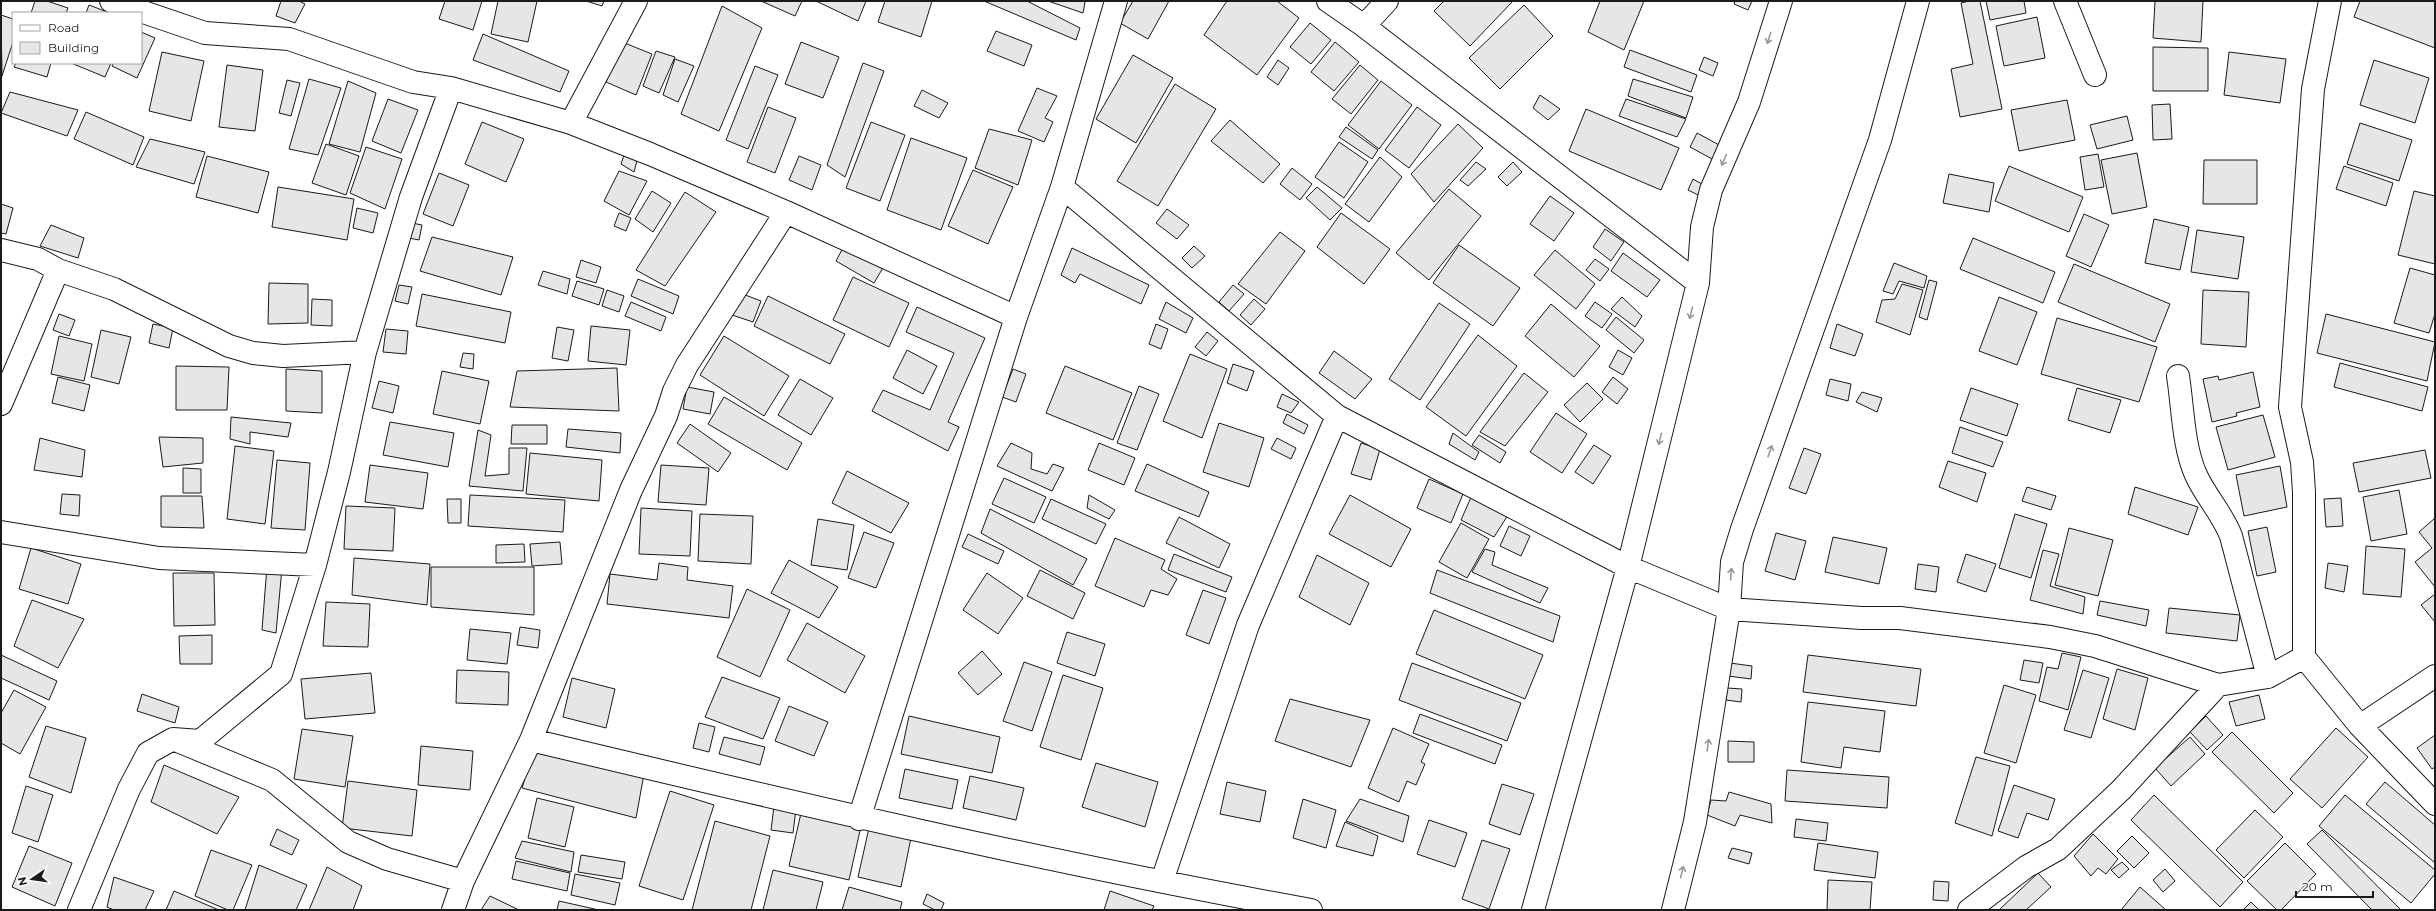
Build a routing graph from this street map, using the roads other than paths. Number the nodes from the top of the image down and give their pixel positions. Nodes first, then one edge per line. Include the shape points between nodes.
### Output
1 (111, 1) edge
2 (636, 1) edge
3 (1328, 1) edge
4 (1387, 1) edge
5 (1781, 1) edge
6 (1918, 1) edge
7 (2065, 1) edge
8 (2330, 1) edge
9 (1112, 2) edge
10 (1364, 26) junction
11 (2095, 75) dead end
12 (451, 88) junction
13 (571, 123) junction
14 (1062, 187) junction
15 (786, 212) junction
16 (1, 250) edge
17 (58, 270) junction
18 (1698, 283) junction
19 (1016, 317) junction
20 (365, 352) junction
21 (2178, 376) dead end
22 (1, 404) edge
23 (1337, 416) junction
24 (1, 532) edge
25 (315, 565) junction
26 (1628, 567) junction
27 (1729, 609) junction
28 (2304, 657) junction
29 (2435, 676) edge
30 (2268, 677) junction
31 (2218, 685) junction
32 (2360, 726) junction
33 (173, 739) junction
34 (531, 740) junction
35 (2435, 804) edge
36 (859, 819) junction
37 (463, 881) junction
38 (1162, 881) junction
39 (1214, 902) edge
40 (79, 910) edge
41 (453, 910) edge
42 (1311, 910) edge
43 (1533, 910) edge
44 (1673, 910) edge
45 (1969, 910) edge

1 - 12 street via 205,34 289,38 413,82
2 - 13 street
3 - 10 street
4 - 10 street
5 -> 18 street via 1749,102 1710,190 1702,227
27 -> 6 street via 1732,562 1742,529 1880,140
7 - 11 street
8 - 28 street via 2313,89 2290,407 2302,462 2304,492
9 - 14 street
10 - 18 street
12 - 13 street
12 - 20 street via 411,197
13 - 15 street
14 - 19 street
14 - 23 street
15 - 19 street
15 - 34 street via 686,365 666,416 631,490
16 - 17 street via 38,259
17 - 20 street via 114,288 229,346 253,353 283,356
17 - 22 street
18 -> 26 street
19 - 36 street
20 - 25 street via 339,472
21 - 30 street via 2189,452 2196,475 2223,516 2231,536
23 - 26 street
23 - 38 street via 1248,625
24 - 25 street via 159,558
25 - 33 street via 281,674 200,741
26 - 27 street
26 - 43 street
27 - 31 street via 1861,618 1900,618 2050,637 2095,646
44 -> 27 street via 1695,822
28 - 30 street
28 - 32 street
29 - 32 street
30 - 31 street
31 - 45 street via 2121,790 2058,849 2026,867
32 - 35 street
33 - 37 street via 272,780 348,842 387,859
33 - 40 street via 148,753 129,789
34 - 36 street
34 - 37 street
36 - 38 street
37 - 41 street
38 - 39 street
39 - 42 street

